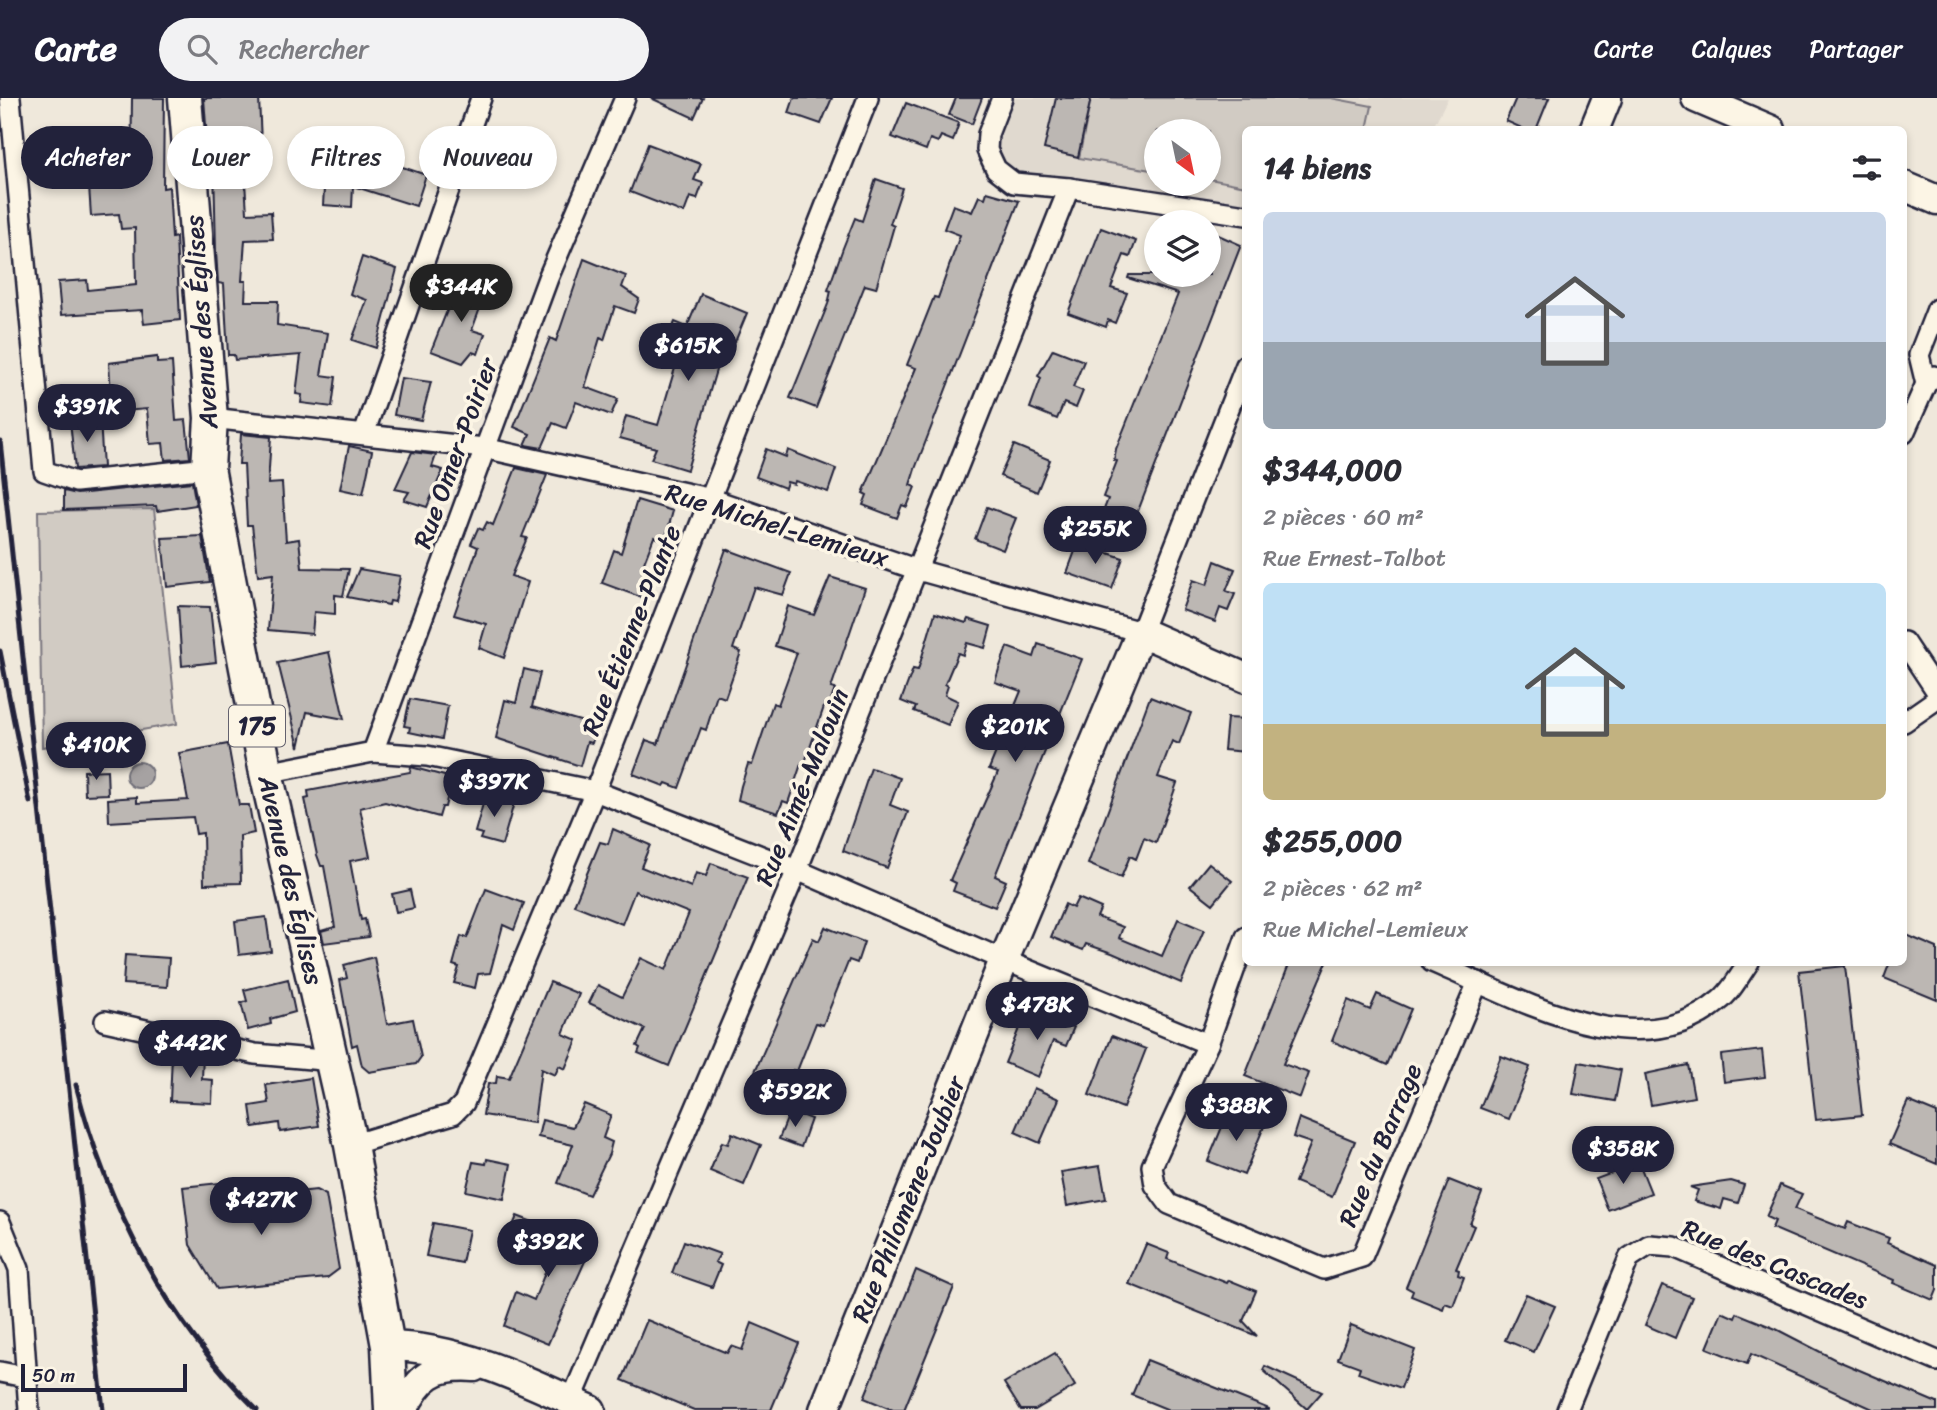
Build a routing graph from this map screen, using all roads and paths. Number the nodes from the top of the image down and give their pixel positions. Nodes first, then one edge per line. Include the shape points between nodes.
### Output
1 (10, 98) edge
2 (185, 98) edge
3 (481, 98) edge
4 (625, 98) edge
5 (869, 98) edge
6 (1002, 98) edge
7 (1607, 98) edge
8 (1696, 98) edge
9 (1596, 126) edge
10 (1762, 126) edge
11 (1907, 187) edge
12 (1069, 188) junction
13 (1937, 200) edge
14 (1242, 214) edge
15 (1937, 309) edge
16 (1242, 375) edge
17 (1931, 379) edge
18 (211, 418) junction
19 (1907, 427) edge
20 (364, 434) junction
21 (484, 448) junction
22 (208, 468) junction
23 (712, 499) junction
24 (918, 570) junction
25 (1141, 632) junction
26 (1907, 647) edge
27 (1242, 676) edge
28 (1937, 692) edge
29 (1937, 699) edge
30 (1907, 720) edge
31 (373, 752) junction
32 (266, 772) junction
33 (595, 792) junction
34 (797, 870) junction
35 (1242, 948) edge
36 (1004, 960) junction
37 (1441, 966) edge
38 (1746, 966) edge
39 (1478, 982) junction
40 (105, 1021) dead end
41 (1208, 1044) junction
42 (334, 1061) junction
43 (351, 1146) junction
44 (0, 1222) edge
45 (388, 1346) junction
46 (1937, 1361) edge
47 (497, 1371) junction
48 (0, 1372) edge
49 (25, 1377) junction
50 (581, 1406) edge
51 (29, 1410) edge
52 (391, 1410) edge
53 (403, 1410) edge
54 (824, 1410) edge
55 (1567, 1410) edge

1 - 22 street via 44,471 76,482
2 - 18 main road, Avenue des Églises / 175
3 - 20 street
4 - 21 street, Rue Omer-Poirier via 548,278
5 - 23 street, Rue Étienne-Plante
6 - 12 street via 988,134 988,150 996,169 1014,183
7 - 9 street
8 - 10 street
11 - 13 street
12 - 14 street
12 - 24 street, Rue Aimé-Malouin
15 - 17 street via 1919,355
16 - 25 street, Rue Philomène-Joubier
17 - 19 street
18 - 20 street, Rue Michel-Lemieux
18 - 22 main road, Avenue des Églises / 175
20 - 21 street, Rue Michel-Lemieux
21 - 23 street, Rue Michel-Lemieux
21 - 31 street, Rue Omer-Poirier
22 - 32 main road, Avenue des Églises / 175
23 - 24 street, Rue Michel-Lemieux
23 - 33 street, Rue Étienne-Plante
24 - 25 street, Rue Michel-Lemieux
24 - 34 street, Rue Aimé-Malouin
25 - 27 street, Rue Michel-Lemieux
25 - 36 street, Rue Philomène-Joubier
26 - 28 street
29 - 30 street
31 - 32 street
31 - 33 street via 427,756
32 - 42 main road, Avenue des Églises / 175
33 - 34 street
33 - 43 street, Rue Étienne-Plante via 464,1103 453,1114
34 - 36 street
34 - 50 street, Rue Aimé-Malouin
35 - 41 street, Rue du Barrage
36 - 41 street
36 - 54 street, Rue Philomène-Joubier
37 - 39 street
38 - 39 street via 1721,1001 1680,1026 1637,1031 1587,1025
39 - 41 street, Rue du Barrage via 1362,1257 1335,1267 1324,1269 1169,1204 1154,1185 1152,1166
40 - 42 street via 255,1054
42 - 43 main road, Avenue des Églises / 175
43 - 45 main road, Avenue des Églises / 175
44 - 49 street via 19,1269
45 - 47 street via 440,1350
45 - 52 main road, Avenue des Églises / 175
46 - 55 street, Rue des Cascades via 1674,1247 1649,1245 1629,1258
47 - 50 street
47 - 53 street via 453,1365 434,1371 413,1388
48 - 49 street
49 - 51 street

